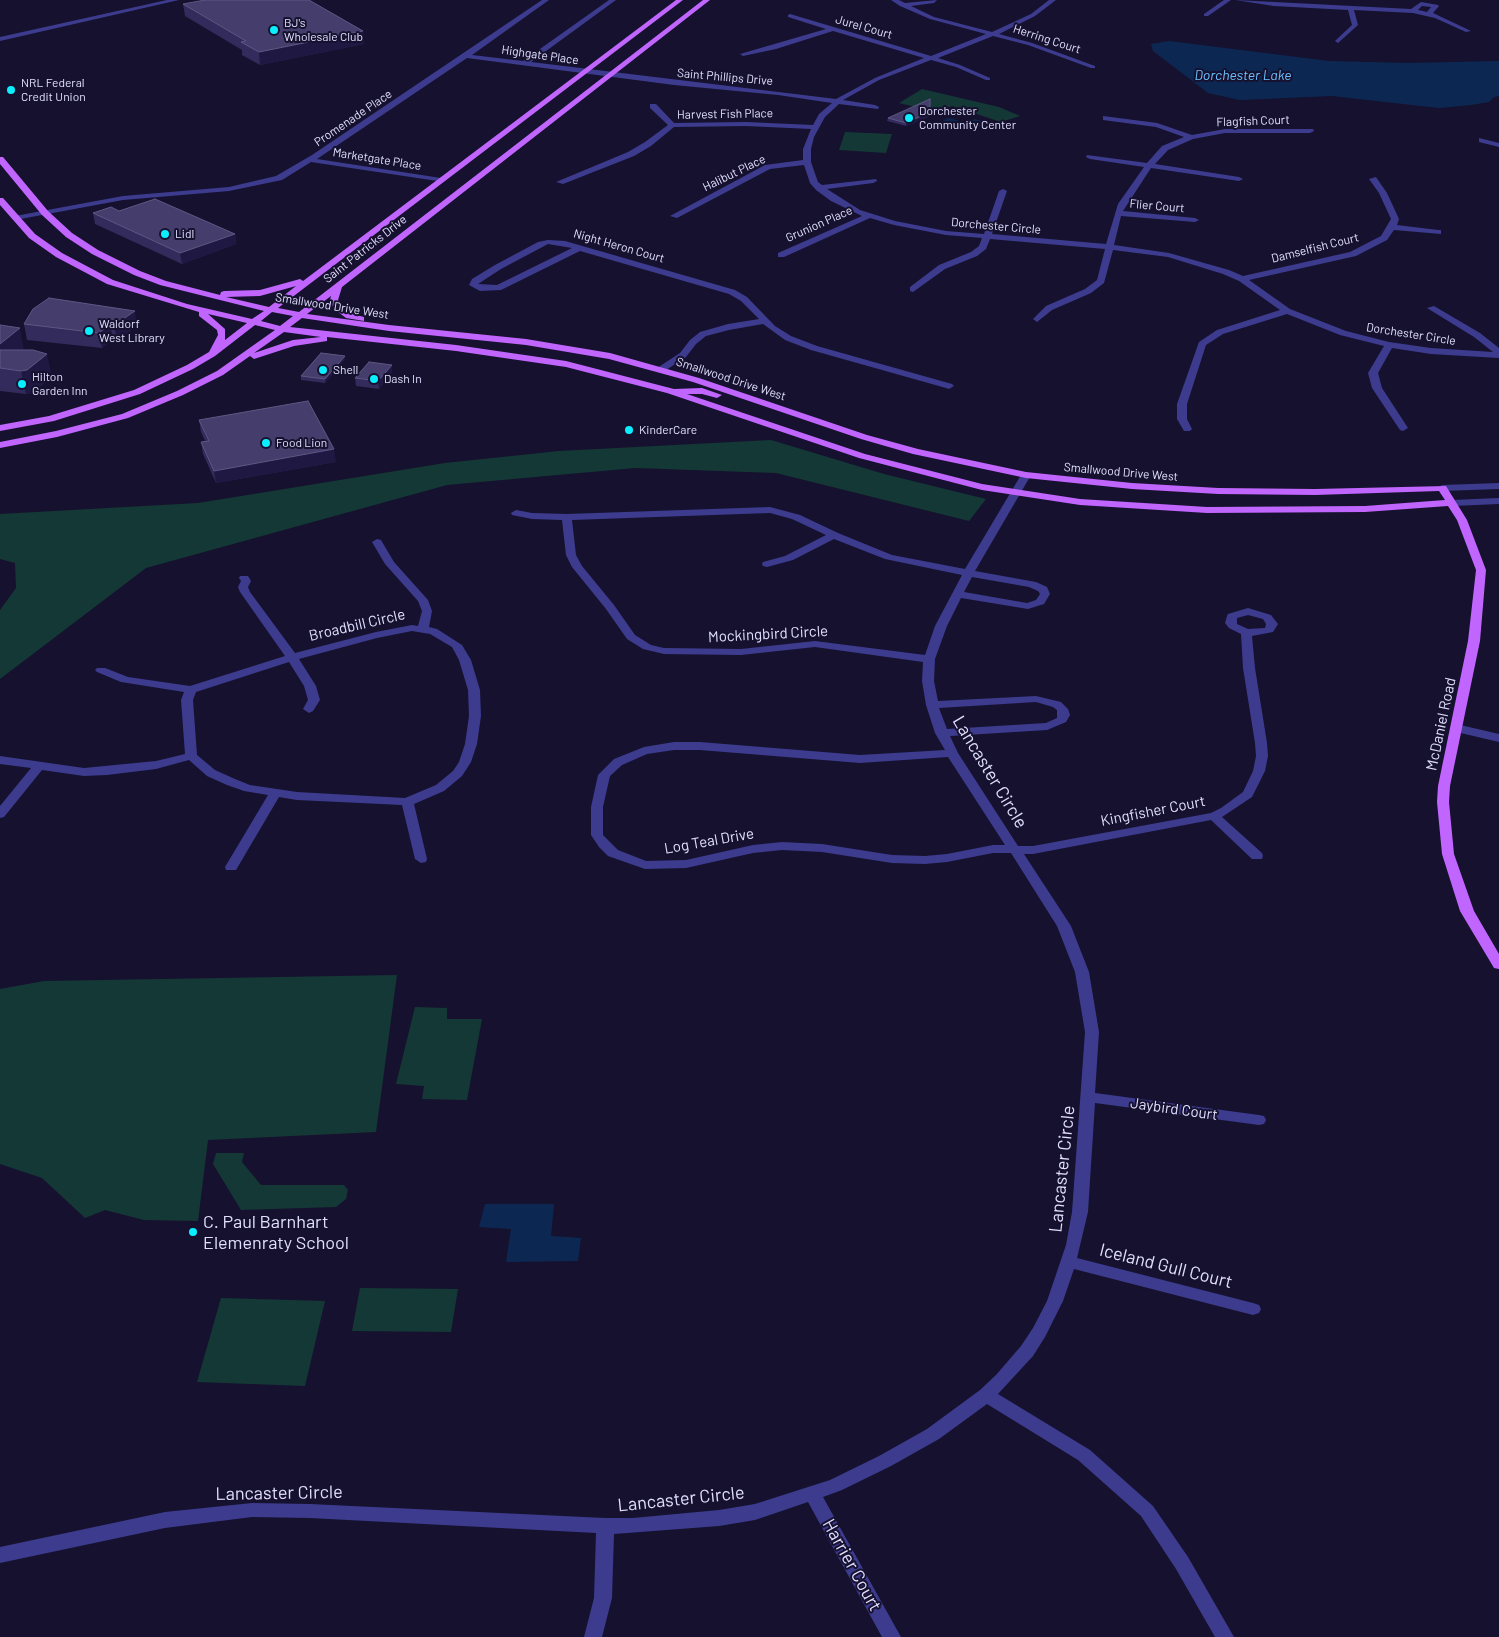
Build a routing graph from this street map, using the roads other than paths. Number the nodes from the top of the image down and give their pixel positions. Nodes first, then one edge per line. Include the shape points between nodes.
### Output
1 (176, 0) edge
2 (546, 0) edge
3 (613, 0) edge
4 (680, 0) edge
5 (707, 0) edge
6 (894, 0) edge
7 (1053, 0) edge
8 (1228, 0) edge
9 (1238, 0) edge
10 (934, 1) edge
11 (1303, 2) edge
12 (902, 5) junction
13 (1350, 7) junction
14 (1414, 11) junction
15 (1429, 14) junction
16 (1206, 15) dead end
17 (790, 16) dead end
18 (832, 29) junction
19 (1468, 30) dead end
20 (994, 35) junction
21 (0, 39) edge
22 (1338, 41) dead end
23 (743, 54) dead end
24 (466, 56) junction
25 (931, 58) junction
26 (524, 64) junction
27 (1094, 67) dead end
28 (585, 72) junction
29 (610, 76) junction
30 (988, 79) dead end
31 (836, 102) junction
32 (653, 106) dead end
33 (875, 107) dead end
34 (1106, 118) dead end
35 (672, 125) junction
36 (814, 127) junction
37 (1310, 131) dead end
38 (1191, 137) junction
39 (1482, 140) dead end
40 (1499, 145) edge
41 (1090, 157) dead end
42 (0, 159) edge
43 (310, 160) junction
44 (807, 162) junction
45 (1149, 166) junction
46 (1239, 179) dead end
47 (1373, 179) dead end
48 (441, 180) junction
49 (873, 181) dead end
50 (560, 182) dead end
51 (819, 188) junction
52 (1003, 191) dead end
53 (0, 200) edge
54 (1118, 214) junction
55 (47, 215) junction
56 (674, 216) dead end
57 (868, 216) junction
58 (1195, 220) dead end
59 (18, 221) junction
60 (1392, 227) junction
61 (1438, 232) dead end
62 (987, 237) junction
63 (1110, 247) junction
64 (579, 248) junction
65 (781, 254) dead end
66 (312, 277) junction
67 (1242, 279) junction
68 (338, 286) junction
69 (913, 289) dead end
70 (188, 290) junction
71 (1431, 308) dead end
72 (196, 310) junction
73 (271, 310) junction
74 (1287, 311) junction
75 (300, 315) junction
76 (1037, 319) dead end
77 (764, 321) junction
78 (252, 323) junction
79 (389, 328) junction
80 (282, 329) junction
81 (361, 339) junction
82 (501, 340) junction
83 (1389, 345) junction
84 (1499, 353) edge
85 (212, 354) junction
86 (235, 363) junction
87 (660, 370) junction
88 (608, 375) junction
89 (949, 386) dead end
90 (670, 392) junction
91 (0, 428) edge
92 (1403, 428) dead end
93 (1186, 429) dead end
94 (0, 445) edge
95 (916, 452) junction
96 (1026, 475) junction
97 (1499, 486) edge
98 (1442, 488) junction
99 (1016, 492) junction
100 (1499, 501) edge
101 (1452, 503) junction
102 (516, 513) dead end
103 (566, 517) junction
104 (834, 535) junction
105 (377, 542) dead end
106 (767, 564) dead end
107 (969, 572) junction
108 (244, 578) dead end
109 (957, 594) junction
110 (424, 629) junction
111 (1246, 632) dead end
112 (292, 657) junction
113 (930, 659) junction
114 (101, 670) dead end
115 (191, 690) junction
116 (932, 705) junction
117 (309, 709) dead end
118 (1456, 728) junction
119 (941, 733) junction
120 (1499, 738) edge
121 (952, 753) junction
122 (191, 756) junction
123 (0, 760) edge
124 (39, 766) junction
125 (276, 793) junction
126 (407, 802) junction
127 (0, 814) edge
128 (1214, 816) junction
129 (1013, 848) junction
130 (1257, 856) dead end
131 (420, 859) dead end
132 (231, 867) dead end
133 (1499, 964) edge
134 (1089, 1097) junction
135 (1259, 1120) dead end
136 (1069, 1262) junction
137 (1253, 1309) dead end
138 (986, 1395) junction
139 (812, 1493) junction
140 (605, 1526) junction
141 (0, 1554) edge
142 (593, 1637) edge
143 (892, 1637) edge
144 (1225, 1637) edge

1 - 21 street
2 - 24 street, Promenade Place
3 - 26 street
4 - 28 main road, Saint Patricks Drive
5 - 29 main road, Saint Patricks Drive
6 - 12 street, Herring Court
7 - 20 street, Dorchester Circle via 1033,15
8 - 16 street
9 - 11 street
10 - 12 street
11 - 13 street
12 - 20 street, Herring Court via 932,18
13 - 14 street
13 - 22 street via 1355,25
14 - 15 street
14 - 15 street via 1421,4 1436,6
15 - 19 street
17 - 18 street, Jurel Court
18 - 23 street
18 - 25 street, Jurel Court
20 - 25 street, Dorchester Circle
20 - 27 street, Herring Court via 1040,47
24 - 26 street, Highgate Place
24 - 43 street, Promenade Place
25 - 30 street, Jurel Court
25 - 31 street, Dorchester Circle via 877,79
26 - 28 street, Highgate Place
28 - 29 street, Highgate Place
28 - 48 main road, Saint Patricks Drive
29 - 31 street, Saint Phillips Drive
29 - 68 main road, Saint Patricks Drive
31 - 33 street, Saint Phillips Drive
31 - 36 street, Dorchester Circle
32 - 35 street
34 - 38 street via 1157,124
35 - 36 street, Harvest Fish Place
35 - 50 street, Harvest Fish Place via 631,154
36 - 44 street, Dorchester Circle via 807,144
37 - 38 street, Flagfish Court via 1225,131
38 - 45 street, Flagfish Court via 1165,148
39 - 40 street
41 - 45 street
42 - 55 main road, Smallwood Drive West
43 - 48 street, Marketgate Place
43 - 55 street, Promenade Place via 280,178 262,183 150,195
44 - 51 street, Dorchester Circle via 812,179
44 - 56 street, Halibut Place via 763,169
45 - 46 street
45 - 54 street, Flagfish Court
47 - 60 street via 1394,215
48 - 66 main road, Saint Patricks Drive
49 - 51 street
51 - 57 street, Dorchester Circle
52 - 62 street
53 - 59 main road, Smallwood Drive West
54 - 58 street, Flier Court
54 - 63 street, Flagfish Court
55 - 59 street, Promenade Place
55 - 70 main road, Smallwood Drive West via 94,252 136,272
57 - 62 street, Dorchester Circle via 921,229
57 - 65 street, Grunion Place
59 - 72 main road, Smallwood Drive West via 46,246 94,275
60 - 61 street
60 - 67 street, Damselfish Court via 1384,238 1360,251
62 - 63 street, Dorchester Circle
62 - 69 street via 979,250 942,267
63 - 67 street, Dorchester Circle via 1182,258
63 - 76 street, Flagfish Court via 1101,281 1088,291 1049,308
64 - 64 street, Night Heron Court via 558,242 545,243 473,282 473,285 490,289 503,286
64 - 77 street, Night Heron Court via 732,292 744,299
66 - 70 main road via 260,293
66 - 73 main road, Saint Patricks Drive
67 - 74 street, Dorchester Circle
68 - 75 main road, Saint Patricks Drive
68 - 79 main road via 334,300 337,307 349,316
70 - 73 main road, Smallwood Drive West
71 - 84 street via 1477,335
72 - 78 main road, Smallwood Drive West
72 - 85 main road via 220,329 220,342
73 - 75 main road, Smallwood Drive West
73 - 78 main road, Saint Patricks Drive
74 - 83 street, Dorchester Circle via 1332,330
74 - 93 street via 1220,332 1202,344 1182,404
75 - 79 main road, Smallwood Drive West
75 - 80 main road, Saint Patricks Drive
77 - 87 street via 703,334 683,355
77 - 89 street, Night Heron Court via 779,333 800,342
78 - 80 main road, Smallwood Drive West
78 - 85 main road, Saint Patricks Drive
79 - 82 main road, Smallwood Drive West
80 - 81 main road, Smallwood Drive West
80 - 86 main road, Saint Patricks Drive
81 - 86 main road via 292,343
81 - 88 main road, Smallwood Drive West via 535,359
82 - 87 main road, Smallwood Drive West via 584,351
82 - 88 main road via 603,360 609,365
83 - 84 street, Dorchester Circle via 1445,352
83 - 92 street via 1374,369 1374,377 1377,388
85 - 91 main road, Saint Patricks Drive via 128,395 51,419
86 - 94 main road, Saint Patricks Drive via 202,383 125,416
87 - 95 main road, Smallwood Drive West
88 - 90 main road, Smallwood Drive West
90 - 95 main road via 712,393 836,434
90 - 99 main road, Smallwood Drive West via 862,456 982,487
95 - 96 main road, Smallwood Drive West
96 - 98 main road, Smallwood Drive West via 1123,486 1218,491
96 - 99 street, Lancaster Circle
97 - 98 street, Smallwood Drive West
98 - 101 main road, McDaniel Road
99 - 101 main road, Smallwood Drive West via 1080,502 1207,510 1365,509
99 - 107 street, Lancaster Circle
100 - 101 street, Smallwood Drive West
101 - 118 main road, McDaniel Road via 1481,570 1474,641
102 - 103 street
103 - 104 street via 770,510 796,517
103 - 113 street, Mockingbird Circle via 571,555 577,567 631,636 647,647 664,651 741,652 815,644
104 - 106 street via 789,558
104 - 107 street via 900,560
105 - 110 street via 390,564 426,604 428,611
107 - 109 street, Lancaster Circle
107 - 109 street via 1032,584 1043,589 1045,594 1040,602 1028,606
108 - 112 street via 245,592
109 - 113 street, Lancaster Circle via 941,626
110 - 112 street, Broadbill Circle via 398,630
110 - 126 street, Broadbill Circle via 444,636 456,644 463,655 474,690 475,716 471,744 458,773 440,788
111 - 128 street, Kingfisher Court via 1262,756 1252,789 1235,805
112 - 115 street, Broadbill Circle
112 - 117 street via 313,692 314,700
113 - 116 street, Lancaster Circle via 928,681
114 - 115 street via 125,680
115 - 122 street via 187,700
116 - 119 street, Lancaster Circle
116 - 119 street via 1036,699 1057,704 1064,714 1062,720 1047,726
118 - 120 street
118 - 133 main road, McDaniel Road via 1443,802 1448,854 1467,911
119 - 121 street, Lancaster Circle
121 - 129 street, Lancaster Circle
121 - 129 street, Log Teal Drive via 860,759 700,746 644,751 618,762 604,775 597,807 596,835 613,853 630,861 663,866 782,846 925,860
122 - 124 street via 156,765 107,771 84,772
122 - 125 street, Broadbill Circle via 212,773 231,782
123 - 124 street
124 - 127 street
125 - 126 street, Broadbill Circle
125 - 132 street
126 - 131 street
128 - 129 street, Kingfisher Court via 1033,850
128 - 130 street
129 - 134 street, Lancaster Circle via 1064,926 1082,972 1092,1032
134 - 135 street, Jaybird Court
134 - 136 street, Lancaster Circle via 1080,1212
136 - 137 street, Iceland Gull Court
136 - 138 street, Lancaster Circle via 1039,1332 1014,1366
138 - 139 street, Lancaster Circle via 934,1434 906,1450 836,1485
138 - 144 street via 1084,1455 1147,1511
139 - 140 street, Lancaster Circle via 755,1512 719,1518
139 - 143 street, Harrier Court
140 - 141 street, Lancaster Circle via 252,1510 165,1520
140 - 142 street via 603,1598

